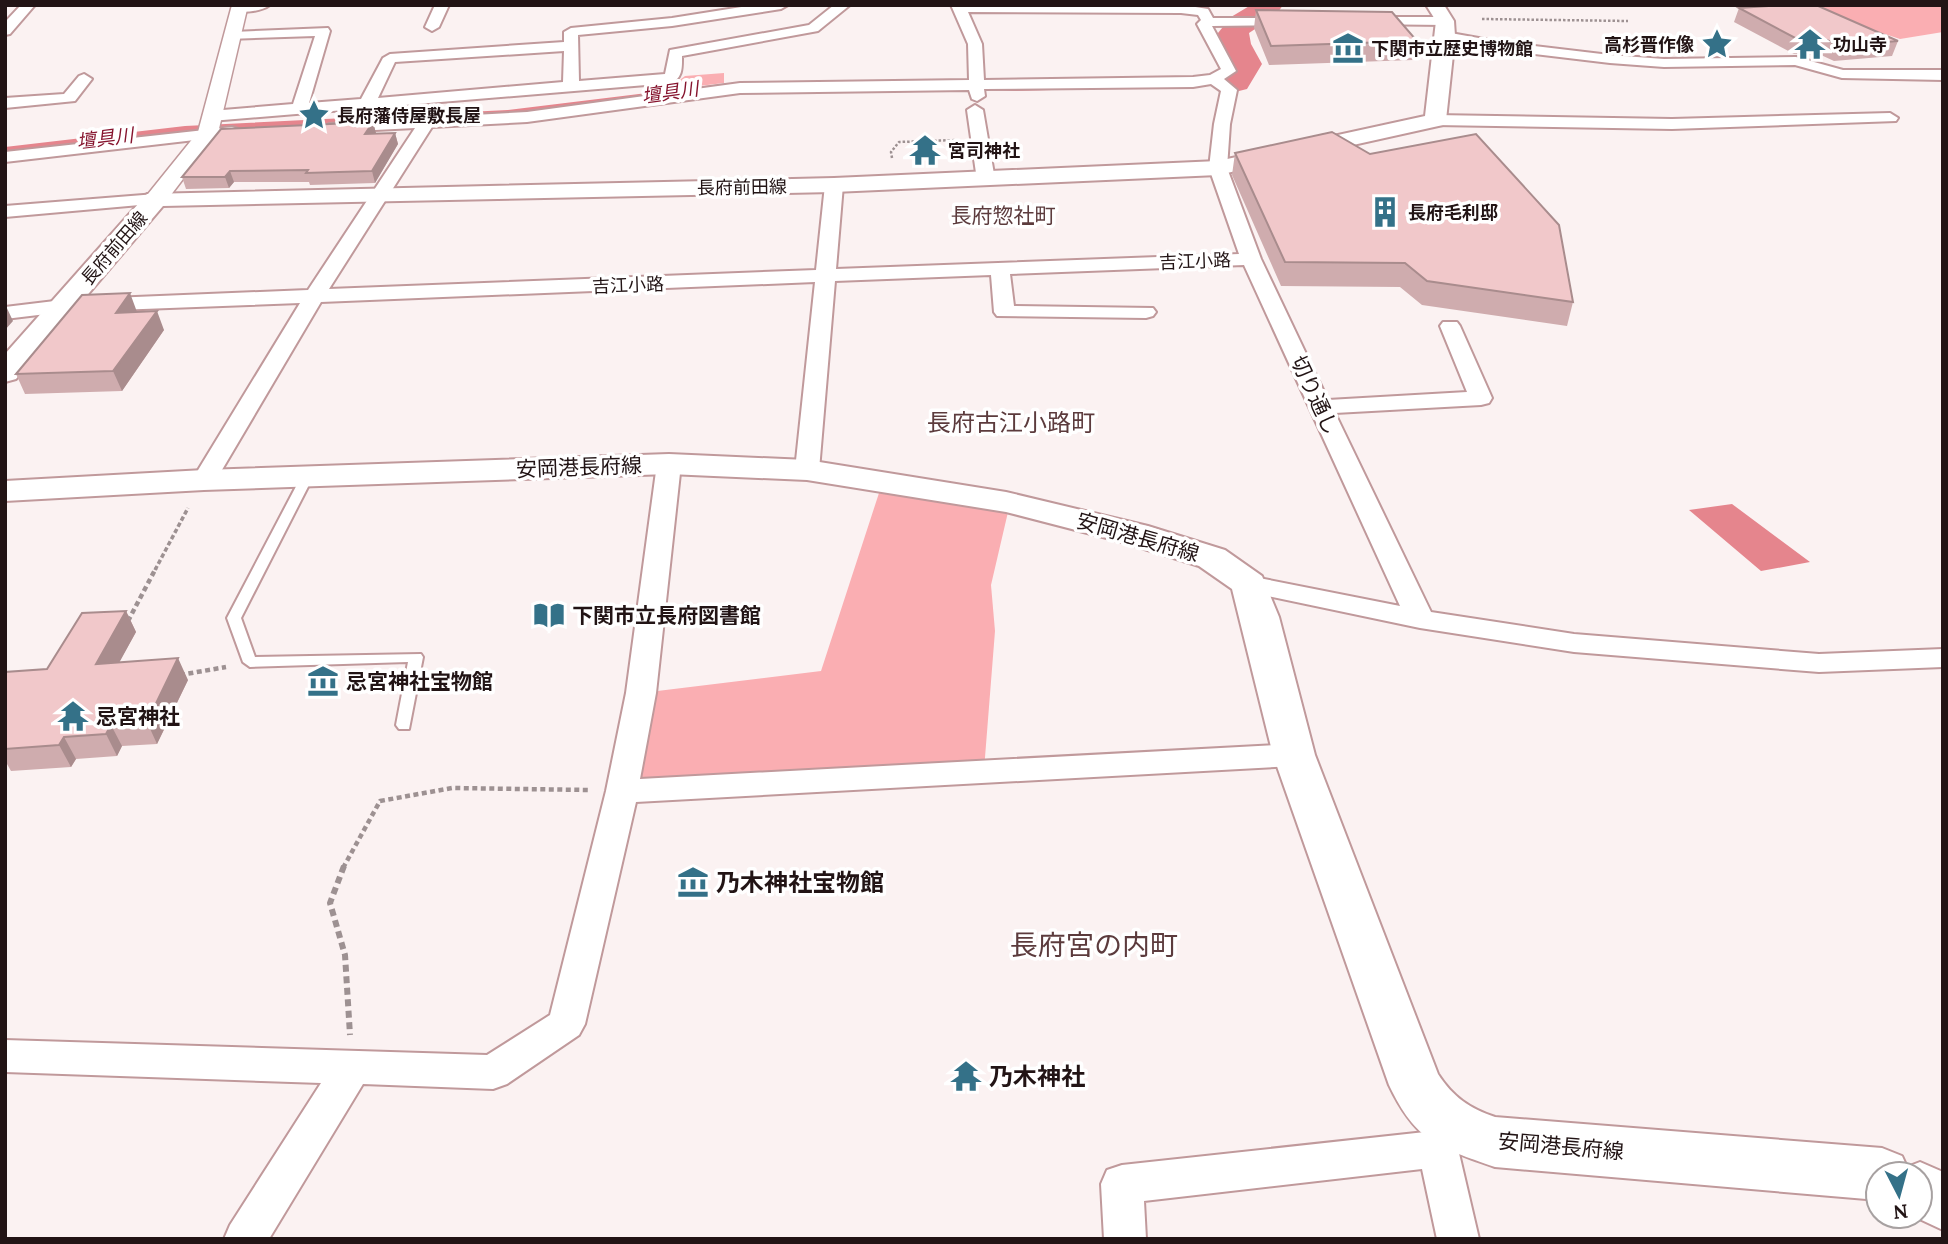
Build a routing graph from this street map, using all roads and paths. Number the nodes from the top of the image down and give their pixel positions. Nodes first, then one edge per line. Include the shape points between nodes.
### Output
1 (28, 5) edge
2 (263, 5) edge
3 (442, 5) edge
4 (781, 5) edge
5 (843, 5) edge
6 (240, 6) edge
7 (958, 7) edge
8 (11, 20) edge
9 (1442, 20) edge
10 (1314, 21) edge
11 (1341, 21) edge
12 (1628, 21) dead end
13 (1209, 22) junction
14 (432, 27) dead end
15 (5, 31) edge
16 (233, 36) junction
17 (571, 46) junction
18 (1943, 75) edge
19 (84, 79) dead end
20 (1214, 79) junction
21 (571, 86) junction
22 (976, 94) junction
23 (439, 96) junction
24 (368, 101) junction
25 (5, 103) edge
26 (300, 108) junction
27 (1890, 118) dead end
28 (430, 119) junction
29 (1436, 120) junction
30 (209, 125) junction
31 (313, 128) edge
32 (248, 131) edge
33 (979, 139) junction
34 (5, 145) edge
35 (5, 157) edge
36 (1219, 168) junction
37 (986, 180) junction
38 (895, 183) junction
39 (834, 185) junction
40 (380, 194) junction
41 (156, 199) junction
42 (5, 212) edge
43 (1251, 259) junction
44 (1000, 269) junction
45 (824, 276) junction
46 (314, 297) junction
47 (63, 306) junction
48 (1146, 312) dead end
49 (5, 313) edge
50 (1450, 326) dead end
51 (5, 373) edge
52 (1320, 407) junction
53 (669, 464) junction
54 (807, 470) junction
55 (307, 475) junction
56 (204, 480) junction
57 (5, 491) edge
58 (1249, 584) junction
59 (1420, 619) junction
60 (121, 633) edge
61 (1943, 658) edge
62 (250, 662) junction
63 (173, 677) edge
64 (404, 725) dead end
65 (1294, 754) junction
66 (622, 791) junction
67 (5, 1056) edge
68 (352, 1068) junction
69 (1443, 1137) junction
70 (1864, 1173) edge
71 (245, 1239) edge
72 (1125, 1239) edge
73 (1458, 1239) edge

1 - 8 street
2 - 6 street
3 - 14 street
4 - 17 street via 570,32
5 - 21 street via 813,28 675,53 675,72 670,78
6 - 16 street
7 - 13 street via 1181,9 1203,12
7 - 22 street via 975,44
8 - 15 street
9 - 11 street
9 - 12 path
9 - 18 street via 1502,46 1610,59 1796,61 1842,74
9 - 29 main road
10 - 13 street
13 - 20 street via 1205,24 1230,71
16 - 26 street via 323,31
16 - 30 street
17 - 21 street
17 - 24 street via 390,58
19 - 25 street via 69,98
20 - 22 street
20 - 36 street via 1229,90
21 - 23 street
22 - 28 street via 892,84 740,88 562,113
22 - 33 street
23 - 24 street
23 - 28 street
24 - 26 street
26 - 30 street
27 - 29 street via 1672,124
28 - 31 street
28 - 40 street
29 - 36 main road, 長府前田線
30 - 32 street
30 - 34 street
30 - 35 street
30 - 41 street
33 - 37 street
33 - 38 path via 899,142 891,152
36 - 37 main road, 長府前田線
36 - 43 street, 切り通し
37 - 38 main road, 長府前田線
38 - 39 main road, 長府前田線
39 - 40 main road, 長府前田線
39 - 45 street
40 - 41 main road, 長府前田線
40 - 46 street
41 - 42 street
41 - 47 main road, 長府前田線
43 - 44 street, 吉江小路
43 - 52 street, 切り通し
44 - 45 street, 吉江小路
44 - 48 street via 1004,313
45 - 46 street, 吉江小路
45 - 54 street
46 - 47 street, 吉江小路
46 - 56 street
47 - 49 street, 吉江小路
47 - 51 main road, 長府前田線
50 - 52 street via 1481,398
52 - 59 street, 切り通し
53 - 54 main road, 安岡港長府線
53 - 55 main road, 安岡港長府線
53 - 66 street via 650,632
54 - 58 main road, 安岡港長府線 via 1006,502 1135,534 1212,558
55 - 56 main road, 安岡港長府線
55 - 62 lane via 233,618
56 - 57 main road, 安岡港長府線
56 - 60 path
58 - 59 street
58 - 65 main road, 安岡港長府線
59 - 61 street via 1574,643 1819,663
62 - 63 path
62 - 64 lane via 416,657
65 - 66 street
65 - 69 main road, 安岡港長府線 via 1416,1085
66 - 68 street via 566,1024 493,1072
66 - 68 path via 452,788 380,802 348,856 330,903 345,955
67 - 68 street
68 - 71 street
69 - 70 main road, 安岡港長府線
69 - 72 street via 1122,1184
69 - 73 street

